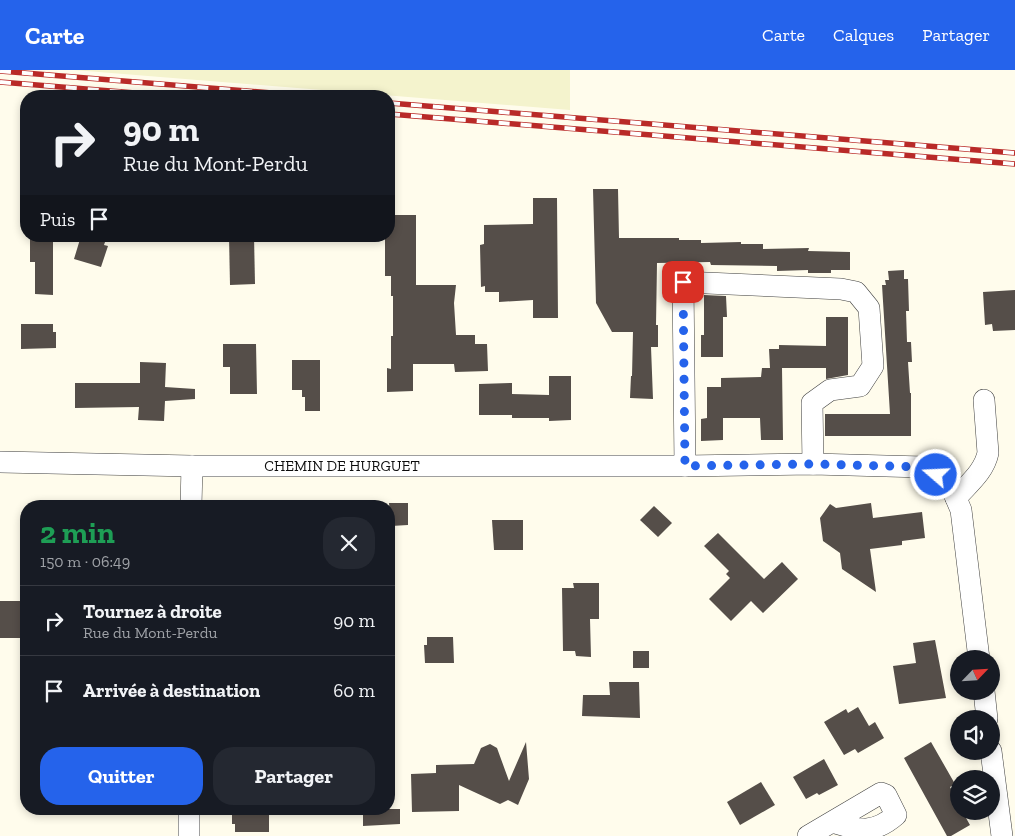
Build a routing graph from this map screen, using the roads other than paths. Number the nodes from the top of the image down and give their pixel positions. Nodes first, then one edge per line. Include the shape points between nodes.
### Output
1 (984, 400) dead end
2 (0, 462) edge
3 (813, 464) junction
4 (192, 466) junction
5 (685, 466) junction
6 (952, 490) junction
7 (192, 500) edge
8 (979, 650) edge
9 (992, 760) edge
10 (189, 815) edge
11 (832, 822) dead end
12 (189, 836) edge
13 (808, 836) edge
14 (1002, 836) edge

1 - 6 street via 986,461 981,471
2 - 4 street, CHEMIN DE HURGUET
3 - 5 street, CHEMIN DE HURGUET
3 - 5 street via 812,404 830,390 860,386 873,366 869,308 856,292 841,289 683,282
3 - 6 street, CHEMIN DE HURGUET via 923,467
4 - 5 street, CHEMIN DE HURGUET
4 - 7 street
6 - 8 street via 961,510
9 - 14 street
10 - 12 street
11 - 13 street

